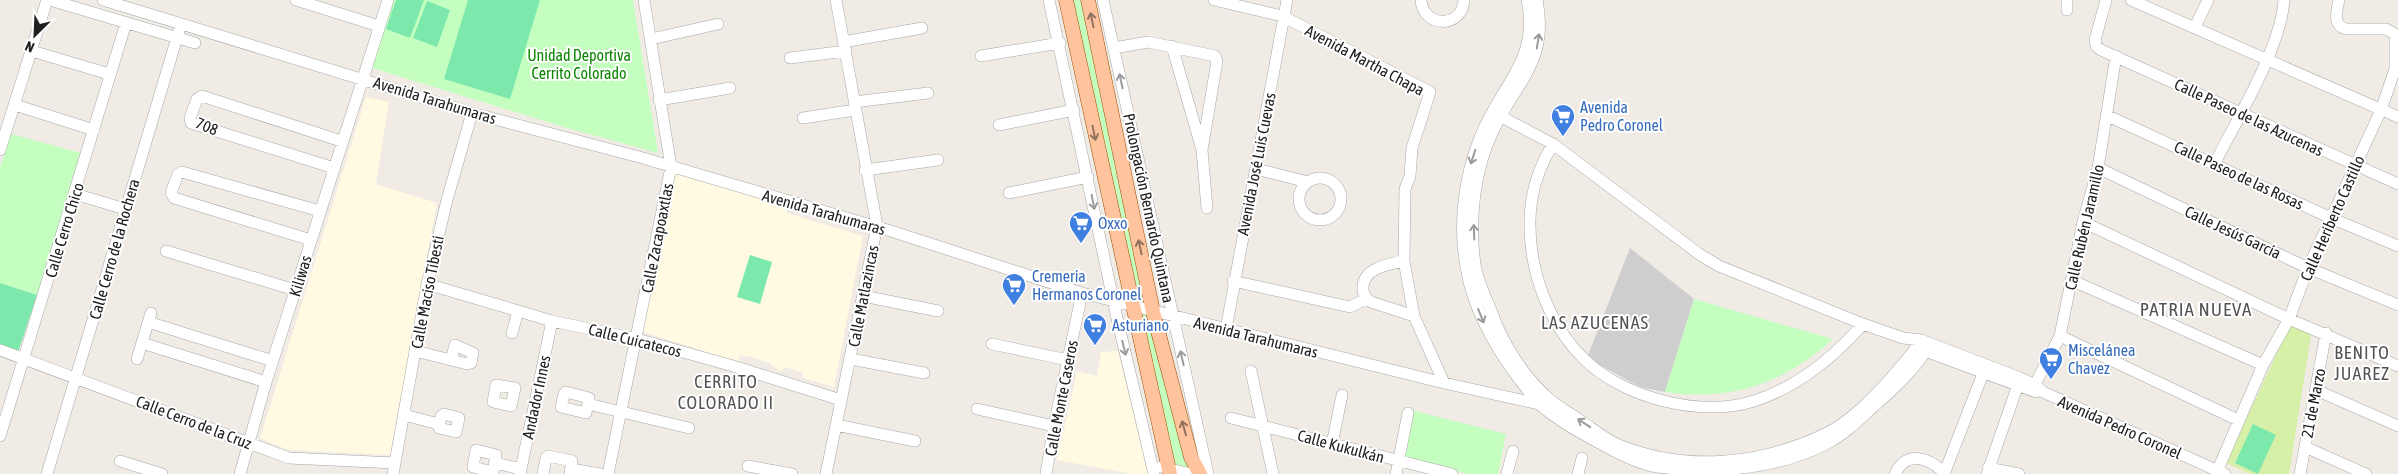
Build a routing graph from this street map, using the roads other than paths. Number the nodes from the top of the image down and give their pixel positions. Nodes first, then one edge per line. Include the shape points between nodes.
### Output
1 (49, 0) edge
2 (103, 0) edge
3 (296, 0) edge
4 (388, 0) edge
5 (644, 0) edge
6 (836, 0) edge
7 (1049, 0) edge
8 (1066, 0) edge
9 (1088, 0) edge
10 (1103, 0) edge
11 (1214, 0) edge
12 (1286, 0) edge
13 (1421, 0) edge
14 (1464, 0) edge
15 (1527, 0) edge
16 (1537, 0) edge
17 (2106, 0) edge
18 (2131, 0) edge
19 (2208, 0) edge
20 (2284, 0) edge
21 (2338, 0) edge
22 (122, 3) edge
23 (1282, 16) junction
24 (1536, 17) junction
25 (126, 23) junction
26 (181, 24) junction
27 (718, 24) dead end
28 (379, 26) junction
29 (2195, 27) junction
30 (922, 28) dead end
31 (177, 38) junction
32 (651, 38) junction
33 (195, 43) dead end
34 (1060, 43) junction
35 (1172, 46) junction
36 (844, 47) junction
37 (1114, 48) junction
38 (32, 51) junction
39 (981, 56) dead end
40 (2116, 56) junction
41 (790, 58) dead end
42 (2267, 59) junction
43 (110, 74) junction
44 (363, 78) junction
45 (730, 88) dead end
46 (928, 93) dead end
47 (660, 100) junction
48 (15, 105) junction
49 (854, 106) junction
50 (1074, 110) junction
51 (2381, 110) junction
52 (2241, 112) junction
53 (472, 113) junction
54 (1497, 114) junction
55 (2108, 116) junction
56 (2398, 117) edge
57 (804, 118) dead end
58 (999, 125) dead end
59 (94, 130) junction
60 (342, 141) junction
61 (1553, 144) junction
62 (0, 150) edge
63 (1202, 150) junction
64 (938, 160) dead end
65 (2215, 163) junction
66 (2355, 166) junction
67 (671, 167) junction
68 (334, 168) junction
69 (2098, 168) junction
70 (1256, 169) junction
71 (865, 170) junction
72 (1088, 178) junction
73 (1308, 182) dead end
74 (2398, 184) edge
75 (1009, 192) dead end
76 (75, 194) junction
77 (1207, 208) dead end
78 (125, 209) junction
79 (320, 211) junction
80 (2331, 218) junction
81 (2083, 222) junction
82 (877, 226) junction
83 (311, 240) junction
84 (2398, 246) edge
85 (166, 251) dead end
86 (1404, 261) junction
87 (2308, 268) junction
88 (2071, 280) junction
89 (1233, 281) junction
90 (427, 284) junction
91 (295, 290) junction
92 (1082, 294) junction
93 (863, 296) junction
94 (1366, 299) junction
95 (1113, 301) junction
96 (2398, 305) edge
97 (1132, 307) junction
98 (518, 311) junction
99 (938, 311) dead end
100 (1153, 312) junction
101 (1414, 316) junction
102 (1173, 317) junction
103 (2289, 319) junction
104 (552, 321) junction
105 (1863, 324) junction
106 (1226, 329) junction
107 (512, 333) dead end
108 (2326, 333) junction
109 (2060, 336) junction
110 (637, 339) junction
111 (142, 343) junction
112 (992, 344) dead end
113 (1923, 346) junction
114 (0, 350) edge
115 (415, 351) junction
116 (25, 357) junction
117 (137, 359) dead end
118 (851, 359) junction
119 (451, 360) dead end
120 (1068, 360) junction
121 (273, 361) junction
122 (2263, 365) junction
123 (2398, 366) edge
124 (1985, 369) junction
125 (1251, 371) dead end
126 (924, 373) dead end
127 (76, 378) junction
128 (266, 382) junction
129 (2018, 382) junction
130 (1444, 383) junction
131 (2036, 389) junction
132 (2316, 390) junction
133 (1342, 395) dead end
134 (514, 397) dead end
135 (841, 400) junction
136 (534, 402) junction
137 (1544, 402) junction
138 (588, 404) dead end
139 (4, 407) edge
140 (977, 409) dead end
141 (621, 412) junction
142 (1408, 413) dead end
143 (404, 415) junction
144 (1231, 418) dead end
145 (2238, 420) junction
146 (439, 424) dead end
147 (836, 425) junction
148 (1054, 426) junction
149 (1264, 426) junction
150 (2398, 426) edge
151 (689, 428) dead end
152 (0, 436) edge
153 (915, 441) dead end
154 (250, 444) junction
155 (1332, 444) junction
156 (2305, 447) junction
157 (1513, 451) dead end
158 (1582, 458) dead end
159 (120, 461) dead end
160 (1399, 461) junction
161 (495, 463) dead end
162 (1687, 464) junction
163 (748, 466) dead end
164 (394, 469) edge
165 (1153, 470) edge
166 (1655, 470) edge
167 (1169, 471) edge
168 (1987, 471) edge
169 (520, 472) edge
170 (570, 472) edge
171 (2219, 473) edge
172 (47, 474) edge
173 (162, 474) edge
174 (240, 474) edge
175 (544, 474) edge
176 (600, 474) edge
177 (608, 474) edge
178 (792, 474) edge
179 (826, 474) edge
180 (1046, 474) edge
181 (1192, 474) edge
182 (1200, 474) edge
183 (1208, 474) edge
184 (1273, 474) edge
185 (1396, 474) edge
186 (1452, 474) edge
187 (1508, 474) edge
188 (1578, 474) edge
189 (1894, 474) edge
190 (1944, 474) edge
191 (2019, 474) edge
192 (2300, 474) edge
193 (2366, 474) edge

1 - 25 street
1 - 38 street
2 - 22 street, Avenida Tarahumaras
3 - 28 street
4 - 28 street, Kiliwas
5 - 32 street, Calle Zacapoaxtlas
6 - 36 street, Calle Matlazincas
7 - 34 street
8 -> 97 main road
100 -> 9 main road, Prolongación Bernardo Quintana
10 - 37 street, Prolongación Bernardo Quintana
11 - 23 street, Avenida Martha Chapa
12 - 23 street, Avenida José Luis Cuevas
13 - 14 street via 1425,14 1442,22 1456,17
15 - 24 street
16 - 24 street
17 - 40 street, Calle Paseo de las Azucenas via 2096,46
18 - 29 street
19 - 29 street
20 - 42 street via 2282,20
21 - 51 street, Calle Heriberto Castillo via 2336,21 2340,26 2346,29 2389,30 2395,34 2395,69
22 - 26 street, Avenida Tarahumaras
23 - 70 street, Avenida José Luis Cuevas
23 - 86 street, Avenida Martha Chapa via 1430,92 1412,148 1410,176 1404,189
24 - 54 street via 1524,59
25 - 31 street
25 - 43 street, Calle Cerro Chico
26 - 31 street, Calle Cerro de la Rochera
26 - 44 street, Avenida Tarahumaras
27 - 32 street
28 - 44 street, Kiliwas
29 - 42 street
30 - 36 street
31 - 33 street
31 - 78 street, Calle Cerro de la Rochera
32 - 47 street, Calle Zacapoaxtlas
34 - 39 street
34 - 50 street
35 - 37 street via 1148,42
35 - 63 street
35 - 63 street via 1216,58
36 - 41 street
36 - 49 street, Calle Matlazincas
102 -> 37 street, Prolongación Bernardo Quintana
38 - 43 street
38 - 48 street
40 - 52 street, Calle Paseo de las Azucenas
40 - 55 street, Calle Rubén Jaramillo
42 - 51 street
42 - 52 street
43 - 59 street, Calle Cerro Chico
44 - 53 street, Avenida Tarahumaras
44 - 60 street, Kiliwas
45 - 47 street
46 - 49 street
47 - 67 street, Calle Zacapoaxtlas
48 - 59 street
48 - 62 street
49 - 57 street
49 - 71 street, Calle Matlazincas
50 - 58 street
50 - 72 street
51 - 56 street
51 - 66 street, Calle Heriberto Castillo
52 - 65 street
52 - 66 street, Calle Paseo de las Azucenas
53 - 67 street, Avenida Tarahumaras
53 - 90 street, Calle Maciso Tibesti via 446,200
54 - 61 street, Avenida Pedro Coronel
54 - 137 street via 1480,136 1464,201 1470,266 1505,342
55 - 65 street, Calle Paseo de las Rosas
55 - 69 street, Calle Rubén Jaramillo
59 - 76 street, Calle Cerro Chico
60 - 68 street, Kiliwas
60 - 68 street, 708 via 202,96 196,99 190,118 191,123
61 - 105 street, Avenida Pedro Coronel via 1711,262
61 - 105 street via 1538,171 1529,204 1530,239 1536,273 1546,304 1573,347 1584,360 1619,383 1676,404 1708,407 1753,401 1810,374
63 - 77 street
64 - 71 street
65 - 80 street, Calle Paseo de las Rosas
66 - 74 street, Calle Paseo de las Azucenas
66 - 80 street, Calle Heriberto Castillo
67 - 82 street, Avenida Tarahumaras
67 - 110 street, Calle Zacapoaxtlas
68 - 79 street, Kiliwas
69 - 81 street, Calle Rubén Jaramillo
69 - 87 street, Calle Jesús García
70 - 73 street
70 - 89 street, Avenida José Luis Cuevas
71 - 82 street, Calle Matlazincas
72 - 75 street
72 -> 95 street
76 - 78 street
76 - 116 street, Calle Cerro Chico
78 - 127 street, Calle Cerro de la Rochera
79 - 83 street, Kiliwas
79 - 83 street via 182,172 178,174 172,194 174,198
80 - 84 street, Calle Paseo de las Rosas
80 - 87 street, Calle Heriberto Castillo
81 - 88 street, Calle Rubén Jaramillo
81 - 103 street
82 - 92 street, Avenida Tarahumaras
82 - 93 street, Calle Matlazincas
83 - 91 street, Kiliwas
85 - 91 street
86 - 94 street via 1384,265 1365,278 1362,287
86 - 101 street, Avenida Martha Chapa
87 - 96 street, Calle Jesús García
87 - 103 street, Calle Heriberto Castillo
88 - 109 street, Calle Rubén Jaramillo
88 - 122 street
89 - 94 street via 1350,307
89 - 106 street, Avenida José Luis Cuevas
90 - 98 street, Calle Cuicatecos
90 - 115 street, Calle Maciso Tibesti
91 - 121 street, Kiliwas
92 - 95 street, Avenida Tarahumaras
92 - 120 street, Calle Monte Caseros
93 - 99 street
93 - 118 street, Calle Matlazincas
94 - 101 street
95 - 97 street, Avenida Tarahumaras
95 -> 165 street
97 - 100 street, Avenida Tarahumaras
97 - 167 main road
98 - 104 street, Calle Cuicatecos
98 - 107 street
100 - 102 street, Avenida Tarahumaras
182 -> 100 main road, Prolongación Bernardo Quintana via 1191,457
101 - 130 street, Avenida Martha Chapa
102 - 106 street, Avenida Tarahumaras
183 -> 102 street, Prolongación Bernardo Quintana
103 - 108 street
103 - 122 street, Calle Heriberto Castillo
104 - 110 street, Calle Cuicatecos
104 - 136 street, Andador Innes
105 - 113 street, Avenida Pedro Coronel
106 - 130 street, Avenida Tarahumaras
108 - 123 street
108 - 132 street, 21 de Marzo
109 - 131 street, Calle Rubén Jaramillo
109 - 145 street
110 - 135 street, Calle Cuicatecos
110 - 141 street, Calle Zacapoaxtlas
111 - 117 street
111 - 121 street via 150,318
111 - 128 street
112 - 120 street
113 - 124 street, Avenida Pedro Coronel
113 - 162 street via 1873,397 1810,445 1747,460
114 - 116 street, Calle Cerro de la Cruz
115 - 119 street
115 - 143 street, Calle Maciso Tibesti
116 - 127 street, Calle Cerro de la Cruz
116 - 139 street, Calle Cerro Chico
118 - 126 street
118 - 135 street, Calle Matlazincas
120 - 148 street, Calle Monte Caseros
121 - 128 street, Kiliwas
122 - 145 street, Calle Heriberto Castillo
124 - 129 street, Avenida Pedro Coronel
124 - 190 street
125 - 149 street
127 - 154 street, Calle Cerro de la Cruz
127 - 172 street, Calle Cerro de la Rochera
128 - 154 street, Kiliwas
129 - 131 street, Avenida Pedro Coronel
129 - 168 street
130 - 137 street, Avenida Tarahumaras
131 - 171 street, Avenida Pedro Coronel
132 - 150 street
132 - 156 street, 21 de Marzo
133 - 155 street
134 - 136 street
135 - 147 street, Calle Matlazincas
136 - 169 street, Andador Innes
162 -> 137 street via 1617,444
137 - 166 street via 1580,433
138 - 141 street
139 - 152 street, Calle Cerro Chico
140 - 148 street
141 - 151 street
141 - 177 street, Calle Zacapoaxtlas
142 - 160 street
143 - 146 street
143 - 164 street, Calle Maciso Tibesti
144 - 149 street, Calle Kukulkán
145 - 171 street, Calle Heriberto Castillo
147 - 153 street
147 - 179 street, Calle Matlazincas
148 - 180 street, Calle Monte Caseros
149 - 155 street, Calle Kukulkán
149 - 184 street
154 - 164 street, Calle Cerro de la Cruz via 296,460
154 - 174 street, Kiliwas
155 - 160 street, Calle Kukulkán
156 - 192 street, 21 de Marzo
156 - 193 street
157 - 187 street
158 - 188 street
159 - 173 street
160 - 185 street
160 - 186 street, Calle Kukulkán
161 - 169 street
162 - 166 street
163 - 178 street
165 - 167 street
167 - 181 street
168 - 191 street
170 - 175 street via 570,460 548,456
170 - 176 street
189 - 190 street via 1906,461 1915,458 1934,463

